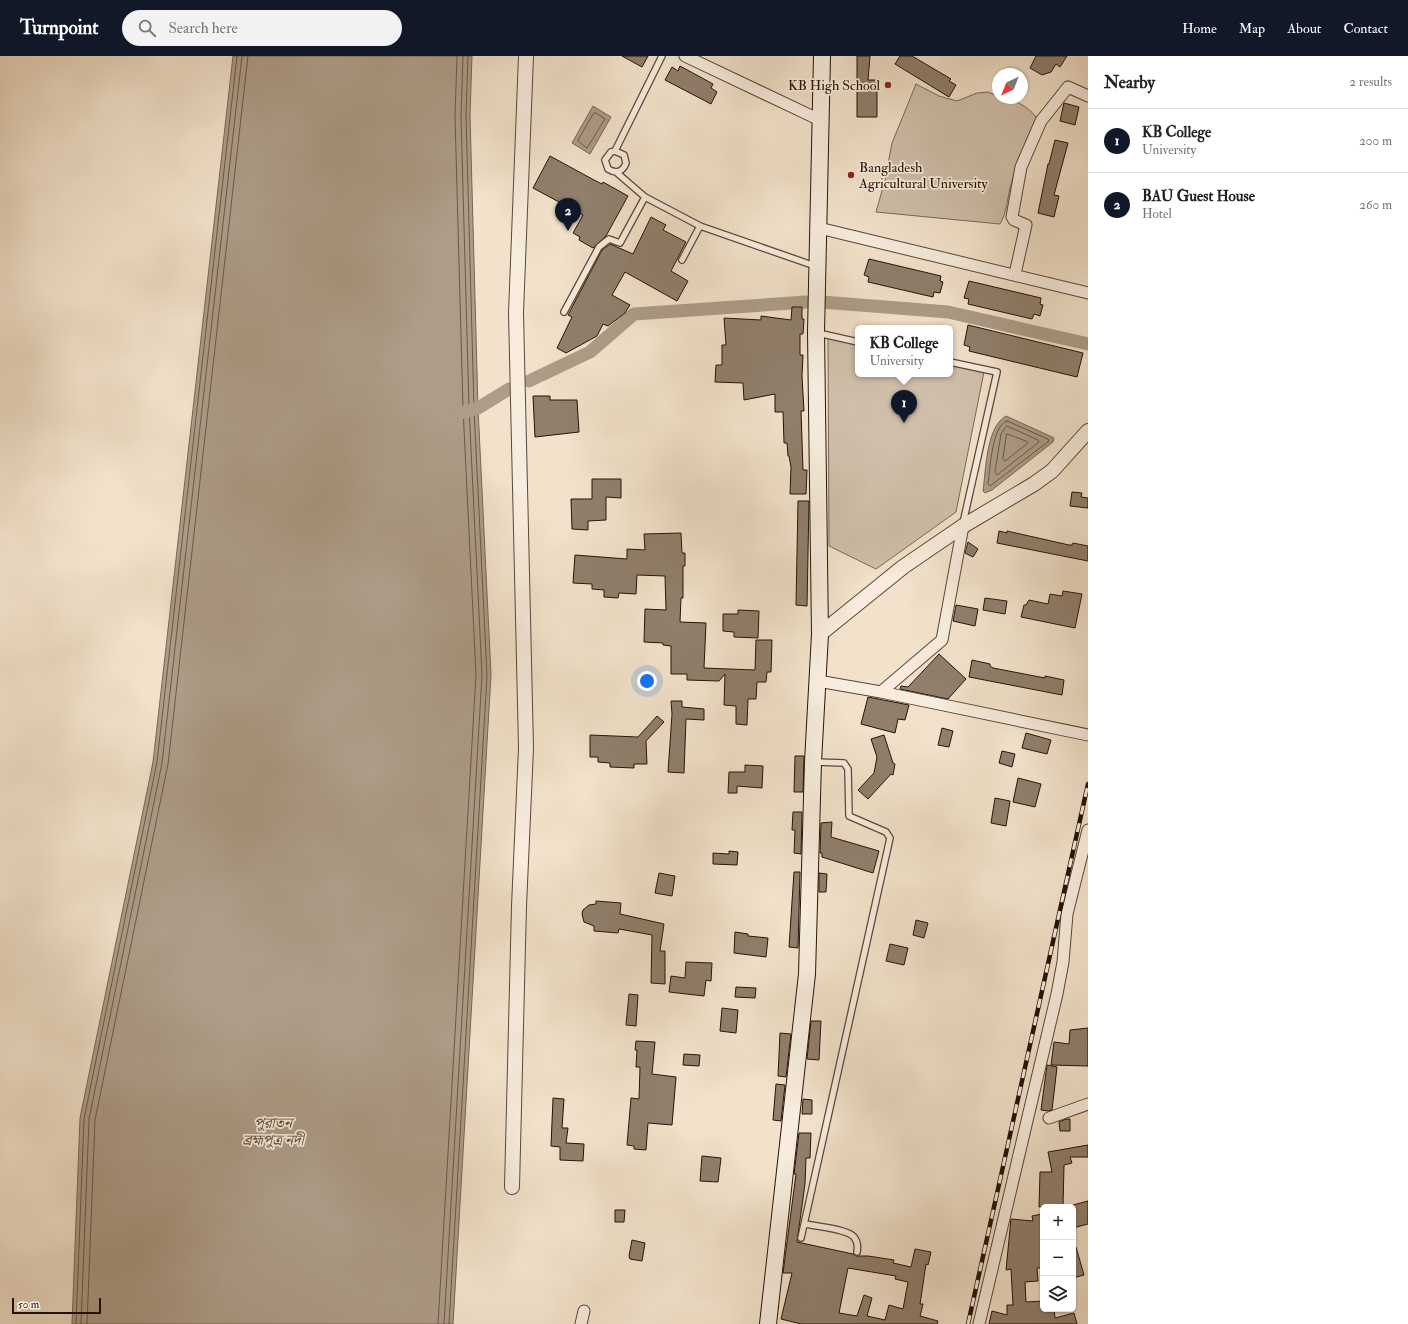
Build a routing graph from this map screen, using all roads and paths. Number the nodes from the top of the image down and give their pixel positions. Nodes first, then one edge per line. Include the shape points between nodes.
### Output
1 (526, 56) edge
2 (662, 56) edge
3 (685, 56) edge
4 (822, 56) edge
5 (1088, 96) edge
6 (822, 122) junction
7 (615, 150) junction
8 (616, 172) junction
9 (645, 197) junction
10 (700, 226) junction
11 (819, 228) junction
12 (682, 260) dead end
13 (818, 266) junction
14 (1014, 274) junction
15 (1088, 293) edge
16 (564, 312) dead end
17 (816, 332) junction
18 (855, 341) edge
19 (953, 363) edge
20 (1088, 431) edge
21 (963, 526) junction
22 (820, 634) junction
23 (818, 681) junction
24 (881, 692) junction
25 (1088, 735) edge
26 (813, 762) junction
27 (1088, 830) edge
28 (1088, 1104) edge
29 (1049, 1118) dead end
30 (512, 1187) dead end
31 (805, 1224) junction
32 (802, 1238) dead end
33 (857, 1252) dead end
34 (584, 1311) dead end
35 (581, 1324) edge
36 (768, 1324) edge
37 (979, 1324) edge

1 - 30 street via 516,313 526,748
2 - 7 lane
3 - 6 street
4 - 6 main road
5 - 14 street via 1068,87 1042,121 1021,167 1012,217 1026,225
6 - 11 main road
7 - 8 lane via 607,155 605,160 608,169
7 - 8 lane via 624,154 626,163 621,171
8 - 9 lane
9 - 10 lane
9 - 16 lane via 620,243 609,240 599,247
10 - 12 lane
10 - 13 lane
11 - 13 main road
11 - 14 street
13 - 17 main road
14 - 15 street
17 - 18 lane
17 - 22 main road
19 - 21 lane via 998,372
20 - 21 street via 1052,471
21 - 22 street via 903,567
21 - 24 street via 942,640
22 - 23 main road
23 - 24 street
23 - 26 main road
24 - 25 street
26 - 31 lane via 847,765 849,816 886,832 890,838
26 - 36 main road via 807,974
27 - 37 street via 1067,914 1057,994
28 - 29 street
31 - 32 lane
31 - 33 lane via 854,1236
34 - 35 street

